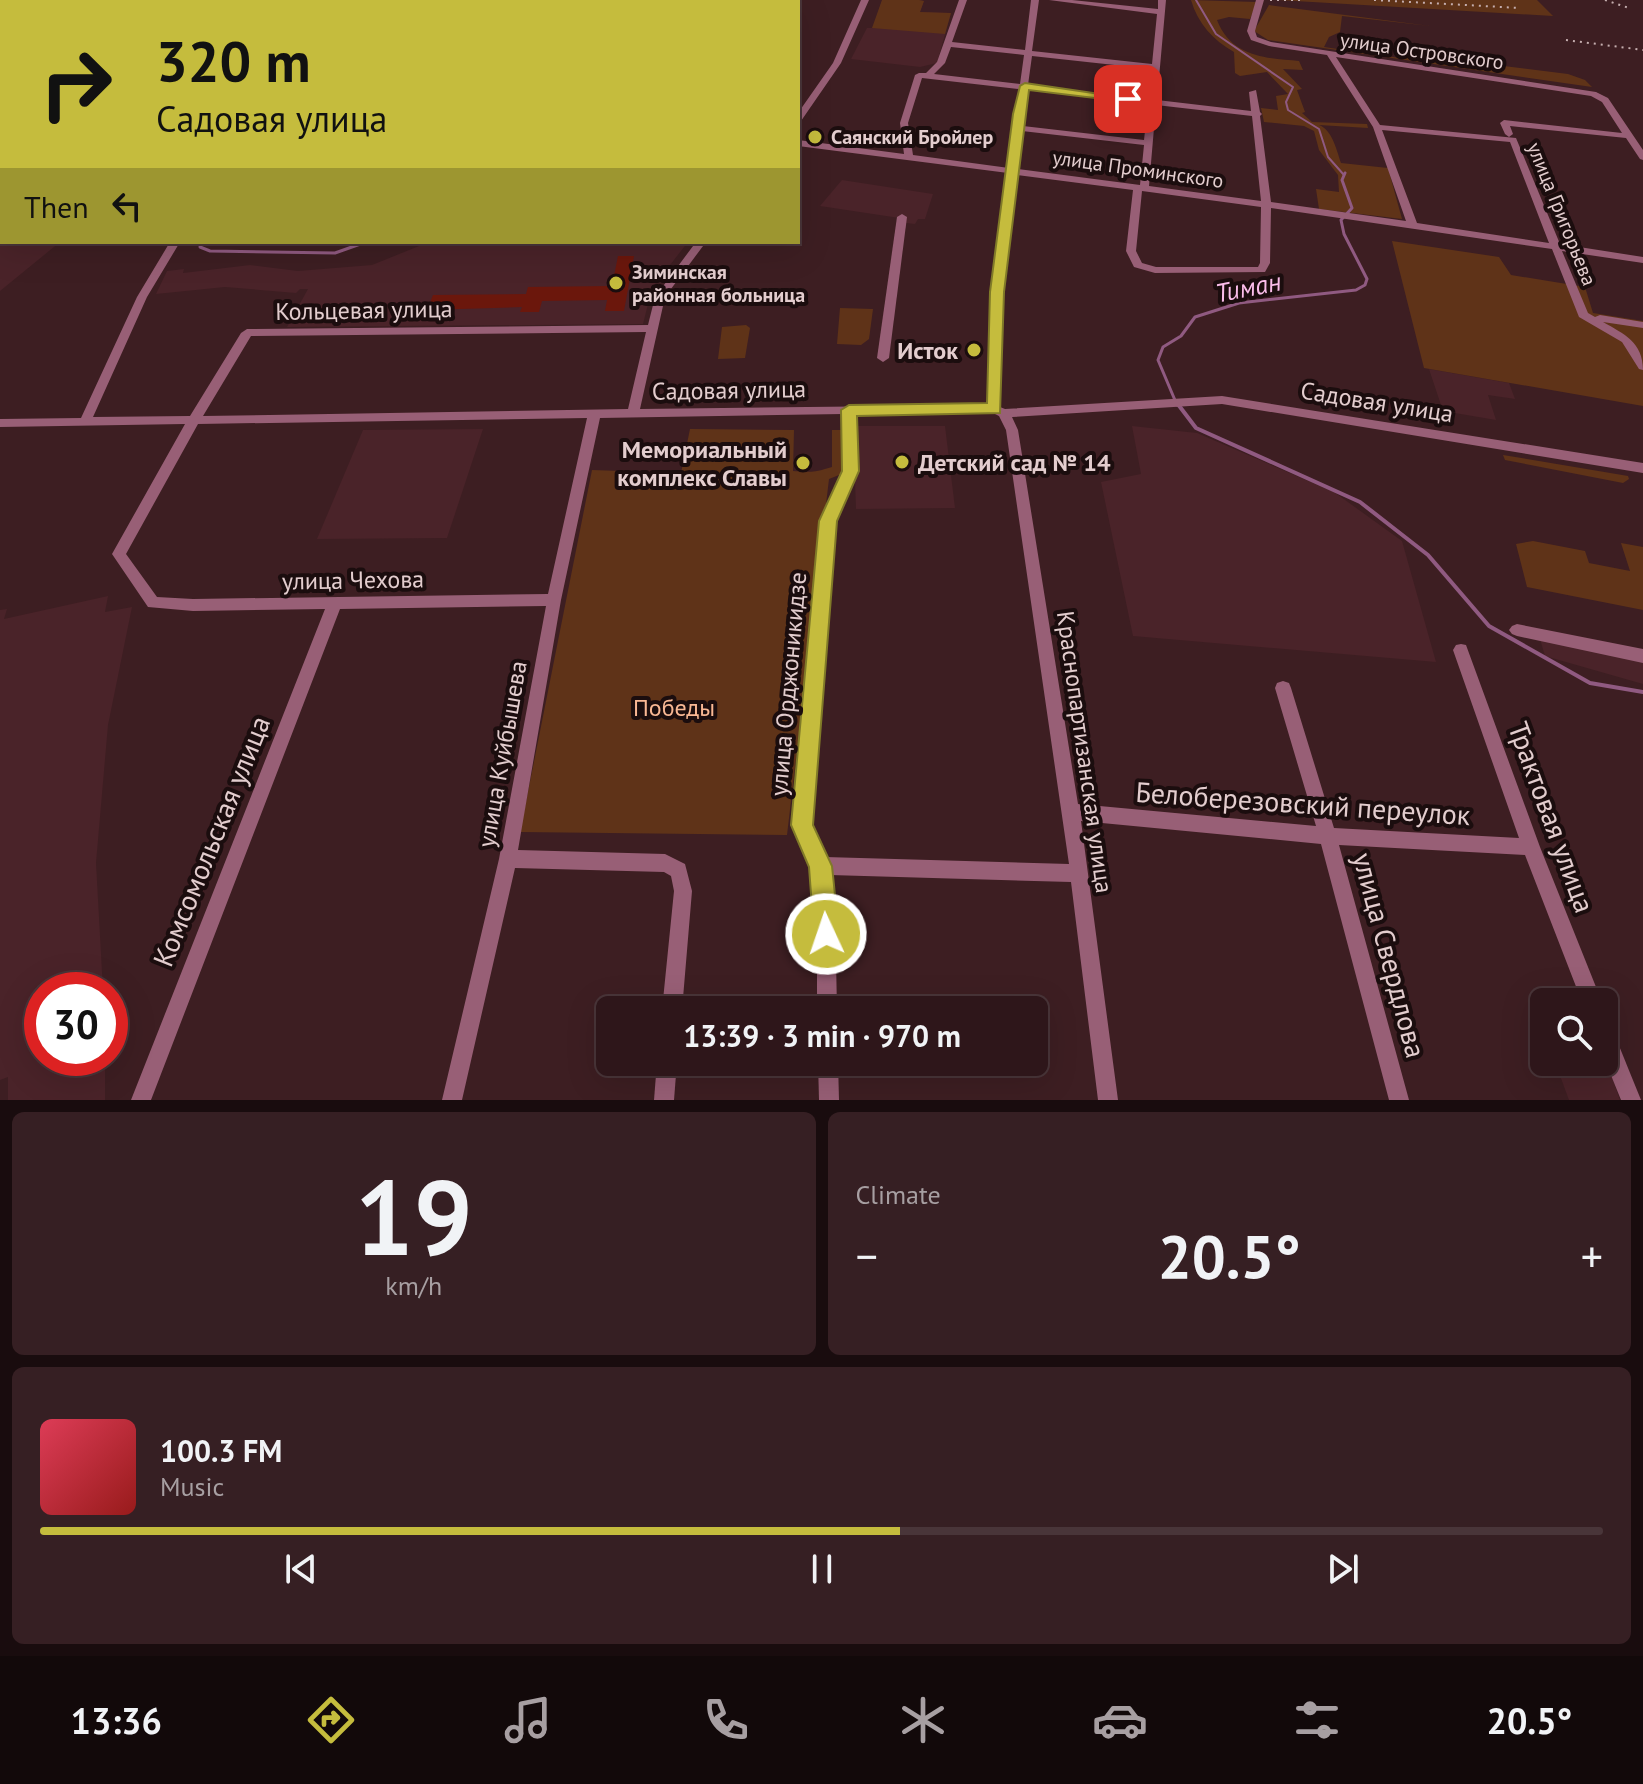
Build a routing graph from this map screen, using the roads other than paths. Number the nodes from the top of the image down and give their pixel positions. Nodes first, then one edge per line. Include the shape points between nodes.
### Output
1 (865, 0) edge
2 (963, 0) edge
3 (1035, 0) edge
4 (1053, 0) edge
5 (1162, 0) edge
6 (1260, 0) edge
7 (1161, 12) junction
8 (947, 44) junction
9 (1029, 52) junction
10 (1330, 54) junction
11 (1157, 67) junction
12 (928, 76) junction
13 (1025, 86) junction
14 (1253, 92) dead end
15 (1154, 102) junction
16 (1258, 114) junction
17 (800, 116) edge
18 (1377, 127) junction
19 (1017, 128) junction
20 (1629, 136) junction
21 (1511, 137) junction
22 (800, 143) edge
23 (1148, 143) junction
24 (909, 157) junction
25 (1643, 157) edge
26 (1011, 171) junction
27 (1141, 188) junction
28 (1266, 204) junction
29 (902, 217) dead end
30 (1413, 226) junction
31 (174, 244) edge
32 (700, 244) edge
33 (1557, 247) junction
34 (1643, 260) edge
35 (1583, 315) junction
36 (1643, 325) edge
37 (653, 328) junction
38 (883, 358) dead end
39 (1643, 366) edge
40 (849, 410) junction
41 (999, 411) junction
42 (633, 414) junction
43 (594, 415) junction
44 (194, 420) junction
45 (85, 422) junction
46 (0, 423) edge
47 (1643, 468) edge
48 (554, 600) junction
49 (335, 602) junction
50 (153, 603) joint
51 (1517, 630) dead end
52 (1461, 650) dead end
53 (1643, 656) edge
54 (1283, 688) dead end
55 (1071, 812) junction
56 (1328, 836) junction
57 (1531, 847) junction
58 (508, 859) junction
59 (820, 866) junction
60 (1079, 873) junction
61 (1586, 988) edge
62 (673, 996) edge
63 (827, 996) edge
64 (1618, 1068) edge
65 (666, 1076) edge
66 (828, 1076) edge
67 (141, 1100) edge
68 (452, 1100) edge
69 (664, 1100) edge
70 (829, 1100) edge
71 (1108, 1100) edge
72 (1399, 1100) edge
73 (1631, 1100) edge

1 - 17 street via 837,63
2 - 8 street
3 - 9 street, Краснопартизанская улица
4 - 7 street
5 - 7 street
6 - 10 street, улица Островского via 1251,31 1254,38
7 - 11 street
8 - 9 street
8 - 12 street via 941,63
9 - 11 street
9 - 13 street, Краснопартизанская улица
10 - 18 street
10 - 20 street, улица Островского via 1593,94 1605,100
11 - 15 street
12 - 13 street
12 - 24 street via 919,75 904,123
13 - 15 street
13 - 19 street, Краснопартизанская улица
14 - 16 street
15 - 16 street
15 - 23 street
16 - 28 street
18 - 21 street
18 - 30 street
19 - 23 street
19 - 26 street, Краснопартизанская улица
20 - 21 street via 1547,128
20 - 25 street
21 - 33 street, улица Григорьева
22 - 24 street, улица Проминского
23 - 27 street
24 - 26 street, улица Проминского
26 - 27 street, улица Проминского
26 - 41 street, Краснопартизанская улица via 997,292
27 - 28 street, улица Проминского
27 - 28 street via 1132,258 1155,270 1258,271 1265,263
28 - 30 street, улица Проминского
29 - 38 street
30 - 33 street
31 - 45 street via 142,297
32 - 37 street via 660,297
33 - 34 street
33 - 35 street, улица Григорьева
35 - 36 street
35 - 39 street, улица Григорьева via 1626,340
37 - 42 street
37 - 44 street, Кольцевая улица via 247,333
40 - 41 street, Садовая улица
40 - 42 street, Садовая улица
40 - 59 street, улица Орджоникидзе via 850,471 828,521 802,825
41 - 47 street, Садовая улица via 1222,400
41 - 55 street, Краснопартизанская улица via 1012,430
42 - 43 street, Садовая улица
43 - 44 street, Садовая улица
43 - 48 street, улица Куйбышева
44 - 45 street, Садовая улица
44 - 50 street, Кольцевая улица via 119,554
45 - 46 street, Садовая улица
48 - 49 street, улица Чехова
48 - 58 street, улица Куйбышева
49 - 50 street, улица Чехова
49 - 67 street, Комсомольская улица
51 - 53 street
52 - 57 street, Трактовая улица
54 - 56 street, улица Свердлова
55 - 56 street, Белоберезовский переулок
55 - 60 street, Краснопартизанская улица
56 - 57 street, Белоберезовский переулок
56 - 72 street, улица Свердлова
57 - 61 street, Трактовая улица
58 - 62 street via 665,863 679,870 683,891
58 - 68 street, улица Куйбышева
59 - 60 street
59 - 63 street, улица Орджоникидзе
60 - 71 street, Краснопартизанская улица
64 - 73 street
65 - 69 street
66 - 70 street

